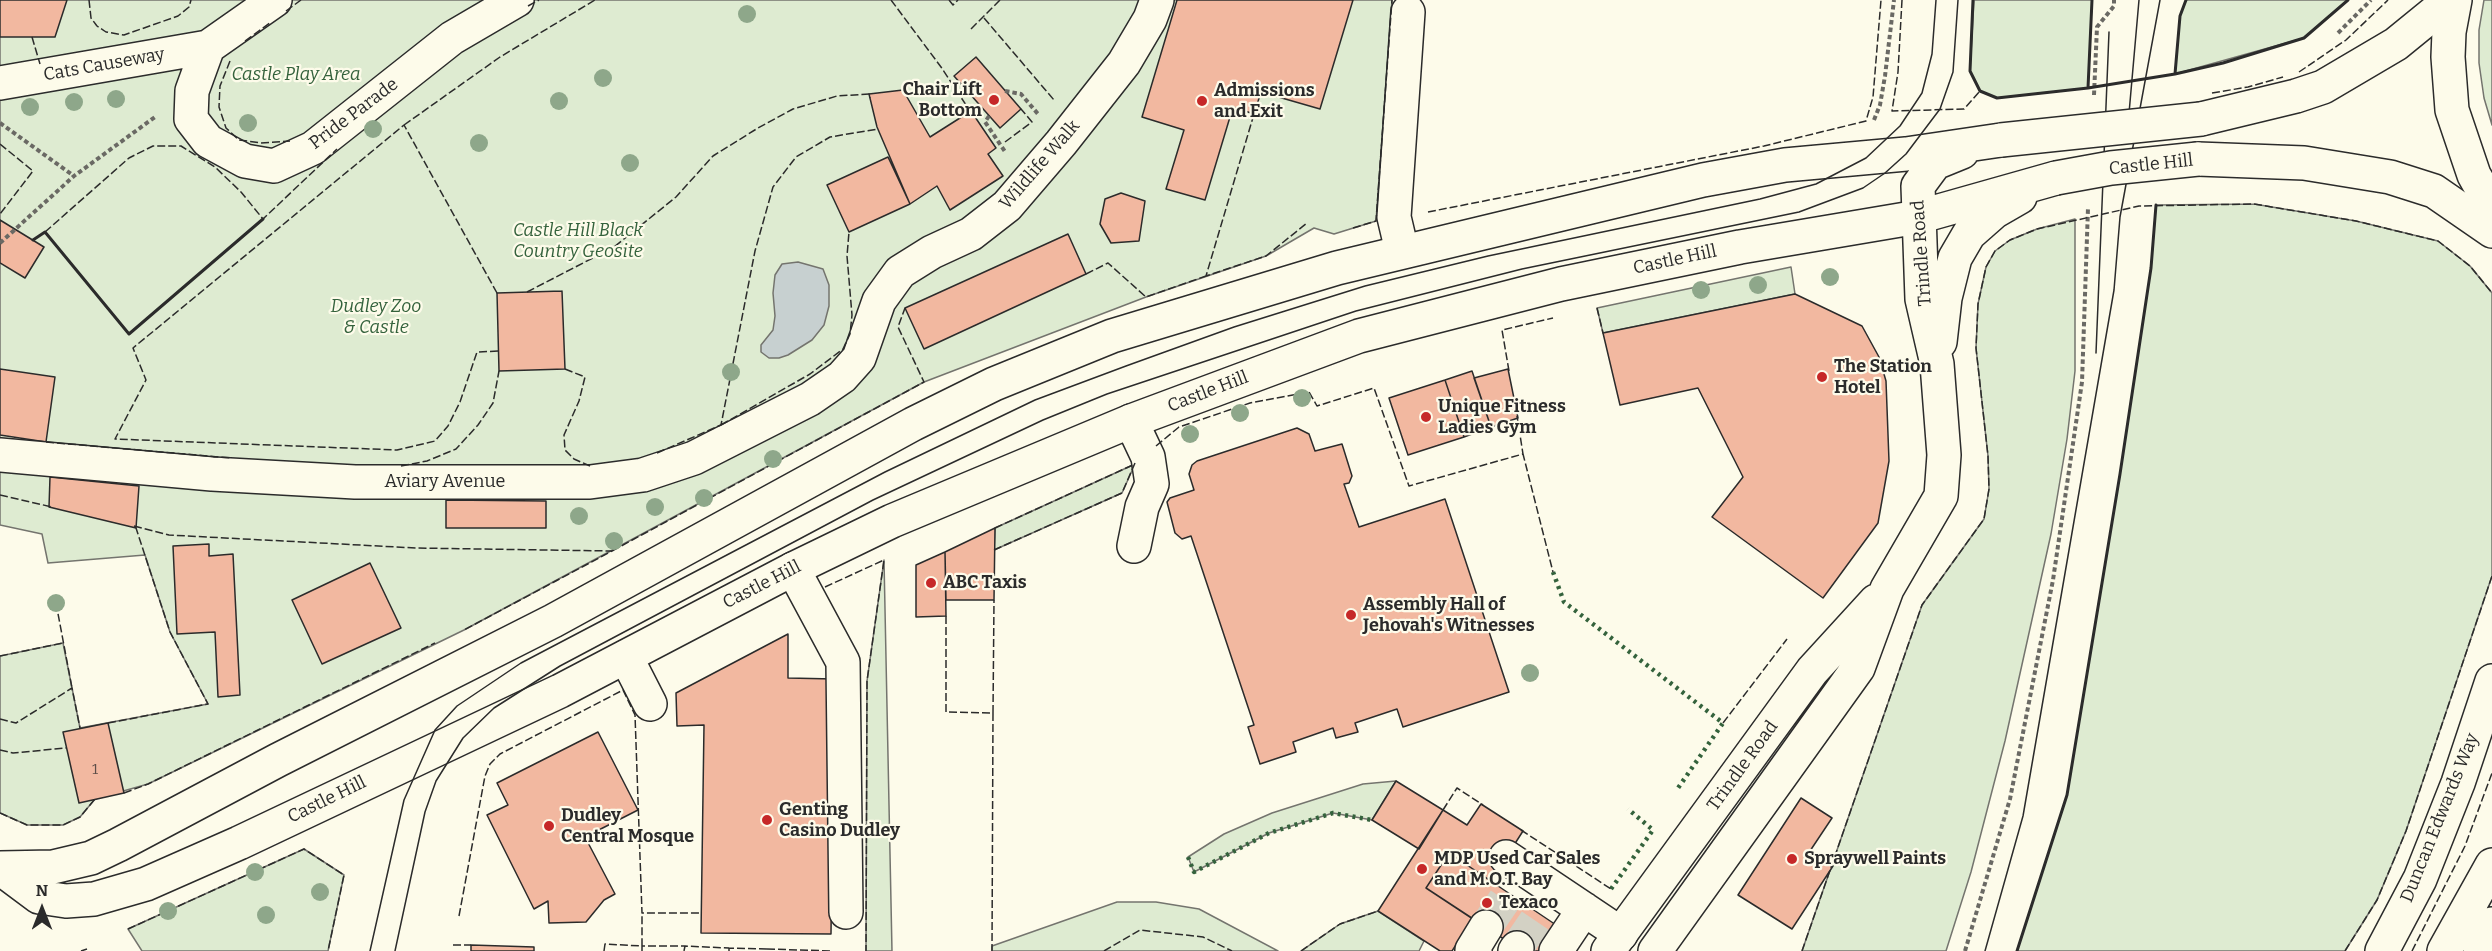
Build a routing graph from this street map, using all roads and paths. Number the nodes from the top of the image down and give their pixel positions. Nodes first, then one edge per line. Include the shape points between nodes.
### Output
1 (275, 0) edge
2 (517, 0) edge
3 (1157, 0) edge
4 (1894, 0) edge
5 (2114, 0) edge
6 (2371, 0) edge
7 (2452, 0) edge
8 (1408, 12) dead end
9 (2335, 36) dead end
10 (208, 47) junction
11 (0, 83) edge
12 (192, 91) junction
13 (2094, 96) dead end
14 (0, 123) edge
15 (1871, 130) dead end
16 (1992, 141) junction
17 (74, 176) junction
18 (2056, 178) joint
19 (2006, 198) junction
20 (2089, 198) dead end
21 (2492, 207) edge
22 (1918, 217) junction
23 (2492, 231) edge
24 (0, 243) edge
25 (1402, 251) junction
26 (859, 358) joint
27 (1937, 364) junction
28 (1131, 421) junction
29 (0, 455) edge
30 (1134, 546) dead end
31 (793, 568) junction
32 (1887, 589) junction
33 (626, 657) junction
34 (2492, 681) edge
35 (650, 704) dead end
36 (2492, 865) edge
37 (0, 868) edge
38 (1513, 874) dead end
39 (1584, 909) junction
40 (846, 912) dead end
41 (2492, 924) edge
42 (1615, 942) edge
43 (1556, 951) edge
44 (1655, 951) edge
45 (1965, 951) edge
46 (2382, 951) edge
47 (2444, 951) edge
48 (2480, 951) edge

1 - 10 main road
2 - 12 main road, Pride Parade via 452,38 313,148 274,166 245,161 208,141 191,118
3 - 26 main road, Wildlife Walk via 1124,63 1007,206 971,234 900,272 879,301
4 - 15 path via 1880,105
5 - 13 path via 2114,6 2097,27
6 - 9 path
7 - 16 main road, Castle Hill, bridge via 2396,44 2323,87 2296,96 2201,118
7 - 21 main road via 2448,57 2452,110 2474,175
8 - 25 main road via 1394,217
10 - 11 main road, Cats Causeway
10 - 12 main road, Pride Parade
12 - 17 path
14 - 17 path
16 - 22 main road, Trindle Road via 1935,163 1918,186
16 - 25 main road, Castle Hill via 1906,154 1785,165 1703,180
17 - 24 path
18 - 19 main road, Trindle Road
18 - 23 main road, Castle Hill, bridge via 2198,159 2304,163 2391,177 2434,191
19 - 22 main road, Castle Hill
19 - 27 main road, Trindle Road via 1969,234 1955,258 1945,298
20 - 45 path via 2082,382 2053,580 2010,799
22 - 27 main road, Trindle Road via 1922,299
22 - 28 main road, Castle Hill via 1740,247 1497,299 1359,336
25 - 37 main road, Castle Hill via 1112,336 994,384 553,621 118,845 91,858 53,867
26 - 29 main road, Aviary Avenue via 842,377 810,399 694,458 642,475 590,482 355,482
27 - 32 main road, Trindle Road via 1944,455 1941,496
28 - 30 main road via 1148,457 1152,484 1142,507
28 - 31 main road, Castle Hill via 943,499
31 - 33 main road, Castle Hill
31 - 40 main road via 843,662
32 - 42 main road, Trindle Road via 1812,671
32 - 44 main road, Trindle Road via 1858,668
33 - 35 main road
33 - 37 main road, Castle Hill via 463,738 146,884 94,899 66,901 39,897
34 - 46 main road, Duncan Edwards Way via 2420,879
36 - 47 main road
38 - 39 main road via 1548,902
39 - 42 main road
39 - 43 main road
41 - 48 main road

